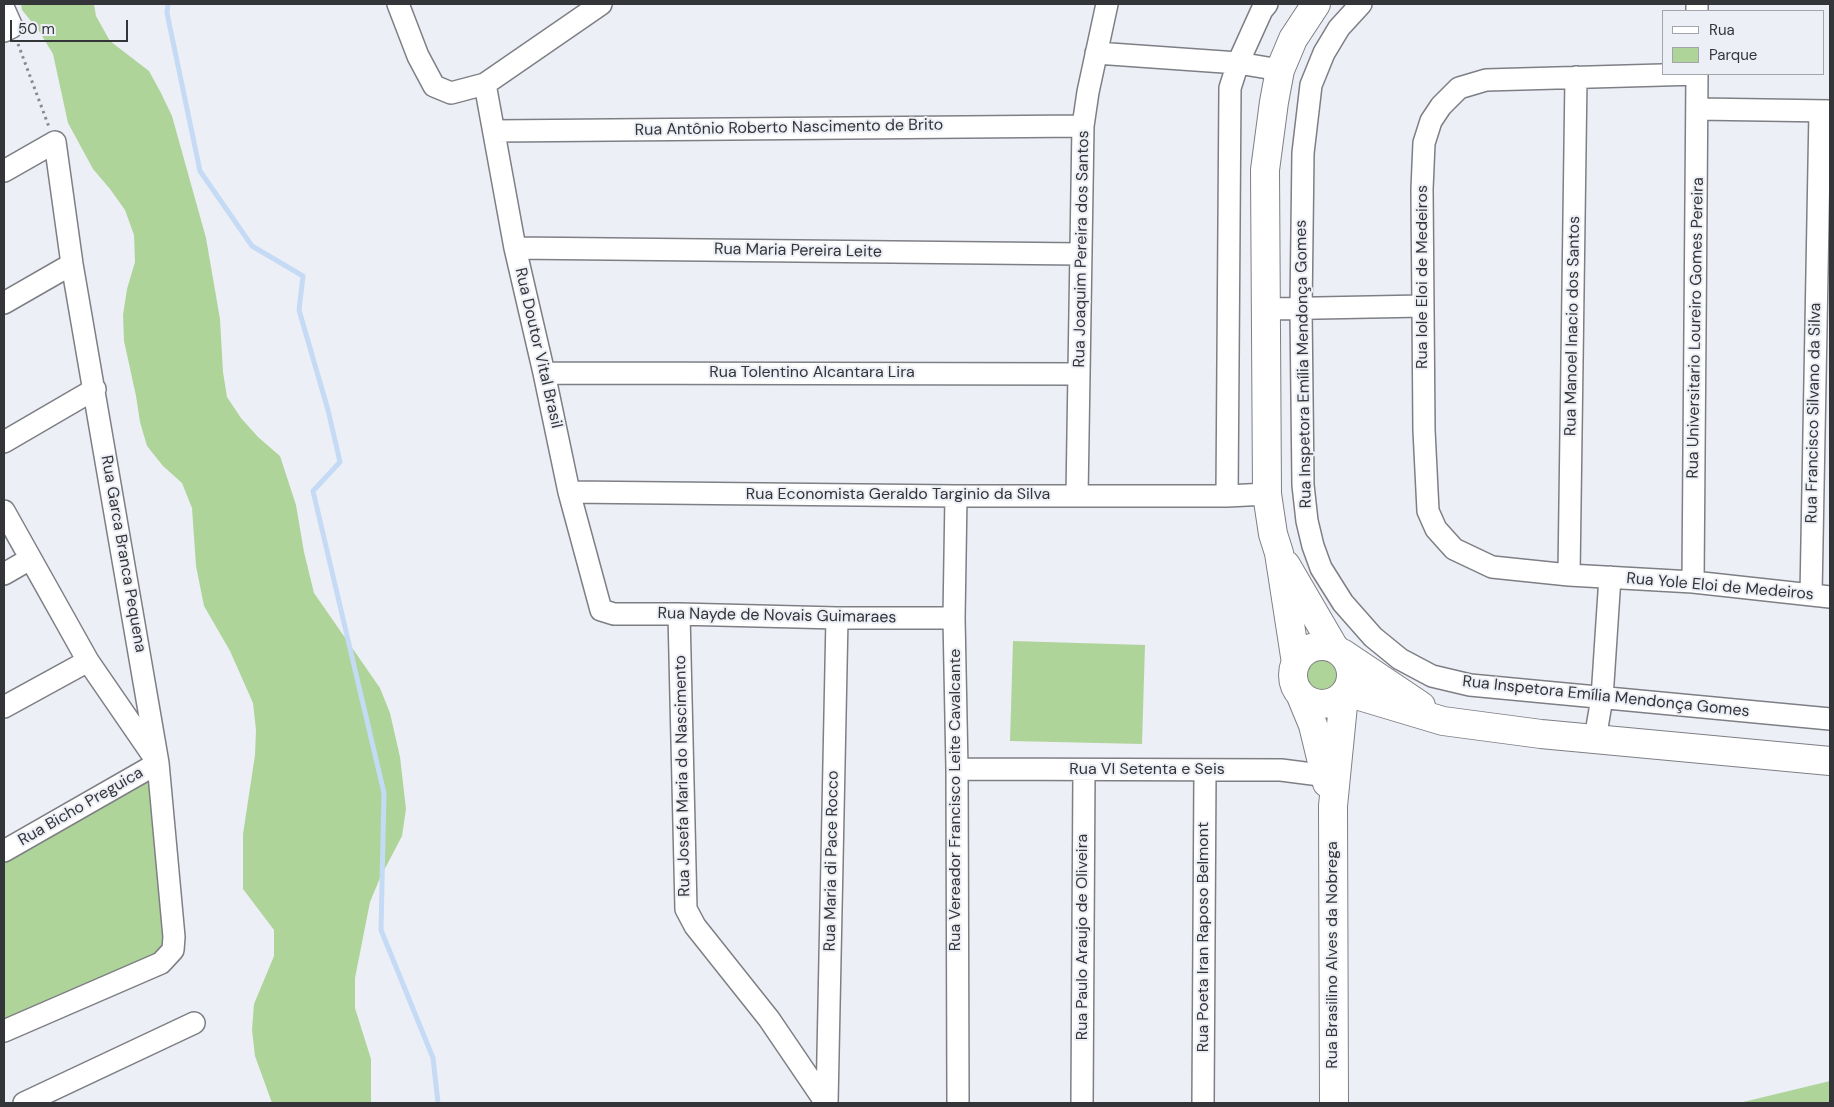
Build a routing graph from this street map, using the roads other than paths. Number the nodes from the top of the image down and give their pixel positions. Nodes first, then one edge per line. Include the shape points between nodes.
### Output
1 (398, 4) edge
2 (601, 4) edge
3 (1108, 4) edge
4 (1267, 4) edge
5 (1316, 4) edge
6 (1361, 4) edge
7 (1096, 53) junction
8 (1238, 63) junction
9 (1280, 70) junction
10 (1662, 75) edge
11 (1697, 75) edge
12 (1576, 77) junction
13 (485, 84) junction
14 (1698, 109) junction
15 (1825, 111) edge
16 (1083, 126) junction
17 (495, 131) junction
18 (4, 171) edge
19 (515, 248) junction
20 (1081, 254) junction
21 (72, 264) junction
22 (4, 303) edge
23 (1423, 306) junction
24 (1265, 309) junction
25 (1301, 309) junction
26 (544, 373) junction
27 (1079, 374) junction
28 (94, 389) junction
29 (4, 442) edge
30 (569, 492) junction
31 (1268, 494) junction
32 (956, 496) junction
33 (1077, 496) junction
34 (1227, 496) junction
35 (4, 511) edge
36 (1279, 553) junction
37 (30, 559) junction
38 (4, 574) edge
39 (1569, 575) junction
40 (1610, 577) junction
41 (1693, 582) junction
42 (1820, 596) edge
43 (600, 610) joint
44 (679, 614) junction
45 (837, 618) junction
46 (954, 618) junction
47 (1339, 651) junction
48 (88, 661) junction
49 (1296, 663) junction
50 (1345, 694) junction
51 (1301, 696) junction
52 (1602, 698) junction
53 (4, 707) edge
54 (1830, 720) edge
55 (1443, 721) junction
56 (1595, 739) junction
57 (1830, 761) edge
58 (158, 763) junction
59 (957, 769) junction
60 (1084, 770) junction
61 (1205, 771) junction
62 (1331, 789) junction
63 (4, 852) edge
64 (194, 1023) dead end
65 (4, 1031) edge
66 (24, 1103) edge
67 (827, 1103) edge
68 (958, 1103) edge
69 (1082, 1103) edge
70 (1203, 1103) edge
71 (1334, 1103) edge

1 - 13 street via 418,56 434,86 451,93
2 - 13 street
3 - 7 street, Rua Joaquim Pereira dos Santos
4 - 8 street
5 - 9 main road via 1293,39
6 - 25 street, Rua Inspetora Emília Mendonça Gomes via 1339,28 1311,85 1303,153
7 - 8 street
7 - 16 street, Rua Joaquim Pereira dos Santos
8 - 9 street
8 - 34 street via 1230,88
9 - 24 main road via 1265,170
10 - 12 street, Rua Iole Eloi de Medeiros
11 - 14 street, Rua Universitario Loureiro Gomes Pereira
12 - 23 street, Rua Iole Eloi de Medeiros via 1486,80 1459,88 1441,106 1431,121 1424,143
12 - 39 street, Rua Manoel Inacio dos Santos
13 - 17 street, Rua Doutor Vital Brasil
14 - 15 street
14 - 41 street, Rua Universitario Loureiro Gomes Pereira
15 - 42 street, Rua Francisco Silvano da Silva
16 - 17 street, Rua Antônio Roberto Nascimento de Brito
16 - 20 street, Rua Joaquim Pereira dos Santos
17 - 19 street, Rua Doutor Vital Brasil
18 - 21 street, Rua Garca Branca Pequena via 55,142
19 - 20 street, Rua Maria Pereira Leite
19 - 26 street, Rua Doutor Vital Brasil
20 - 27 street, Rua Joaquim Pereira dos Santos
21 - 22 street
21 - 28 street, Rua Garca Branca Pequena
23 - 25 street
23 - 39 street, Rua Iole Eloi de Medeiros via 1428,511 1436,529 1454,549 1492,567
24 - 25 street
24 - 31 main road
25 - 52 street, Rua Inspetora Emília Mendonça Gomes via 1303,485 1307,522 1321,568 1343,603 1386,648 1432,676 1470,686
26 - 27 street, Rua Tolentino Alcantara Lira
26 - 30 street, Rua Doutor Vital Brasil
27 - 33 street, Rua Joaquim Pereira dos Santos
28 - 29 street
28 - 58 street, Rua Garca Branca Pequena
30 - 32 street, Rua Economista Geraldo Targinio da Silva
30 - 43 street, Rua Doutor Vital Brasil
31 - 34 street
31 - 36 main road
32 - 33 street, Rua Economista Geraldo Targinio da Silva
32 - 46 street, Rua Vereador Francisco Leite Cavalcante
33 - 34 street, Rua Economista Geraldo Targinio da Silva
35 - 37 street
36 - 47 main road
36 - 49 main road
37 - 38 street
37 - 48 street
39 - 40 street, Rua Iole Eloi de Medeiros
40 - 41 street, Rua Yole Eloi de Medeiros
40 - 52 street
41 - 42 street, Rua Yole Eloi de Medeiros
43 - 44 street, Rua Nayde de Novais Guimaraes via 614,614
44 - 45 street, Rua Nayde de Novais Guimaraes
44 - 67 street, Rua Josefa Maria do Nascimento via 686,909 694,926 769,1019
45 - 46 street, Rua Nayde de Novais Guimaraes
45 - 67 street, Rua Maria di Pace Rocco
46 - 59 street, Rua Vereador Francisco Leite Cavalcante
47 - 49 main road via 1328,646 1312,648
47 - 50 main road via 1349,663 1352,675
47 - 55 main road
48 - 53 street
48 - 58 street
49 - 51 main road via 1293,680
50 - 51 main road via 1338,700 1322,704
50 - 55 main road
50 - 62 main road, Rua Brasilino Alves da Nobrega
51 - 62 main road, Rua Brasilino Alves da Nobrega
52 - 54 street, Rua Inspetora Emília Mendonça Gomes
52 - 56 street
55 - 56 main road
56 - 57 main road
58 - 63 street, Rua Bicho Preguica
58 - 65 street, Rua Garca Branca Pequena via 173,950 161,963
59 - 60 street, Rua VI Setenta e Seis
59 - 68 street, Rua Vereador Francisco Leite Cavalcante
60 - 61 street, Rua VI Setenta e Seis
60 - 69 street, Rua Paulo Araujo de Oliveira
61 - 62 street, Rua VI Setenta e Seis via 1306,772 1320,775
61 - 70 street, Rua Poeta Iran Raposo Belmont
62 - 71 main road, Rua Brasilino Alves da Nobrega
64 - 66 street

